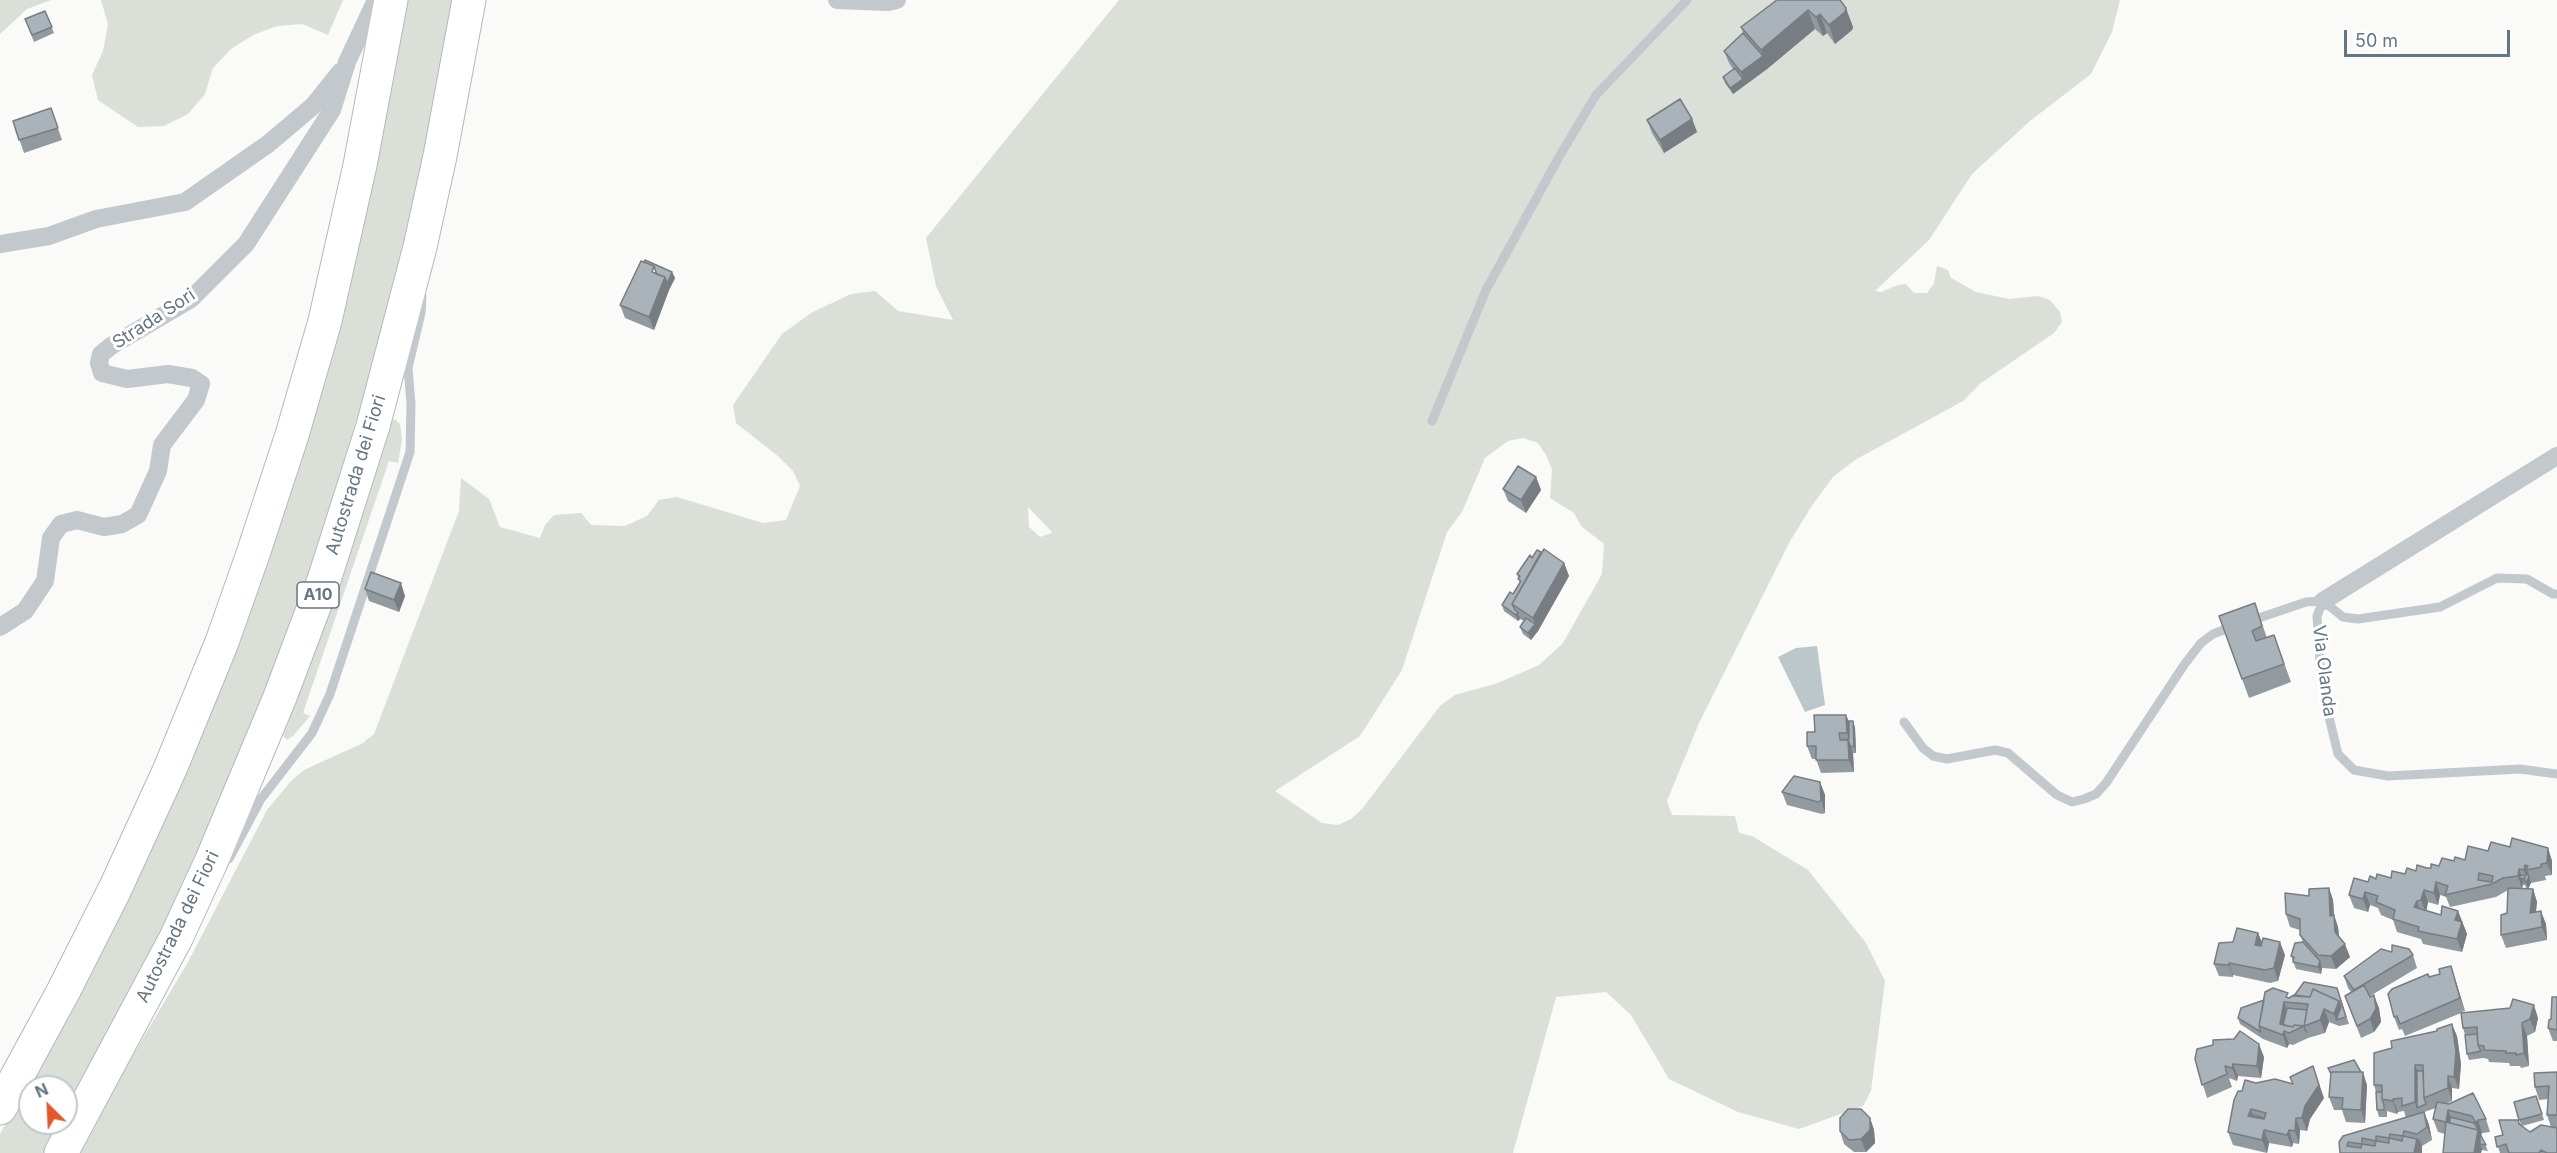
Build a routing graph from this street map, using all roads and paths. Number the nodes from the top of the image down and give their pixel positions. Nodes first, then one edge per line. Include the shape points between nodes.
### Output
1 (469, 0) edge
2 (837, 0) edge
3 (897, 0) edge
4 (1686, 0) edge
5 (385, 6) edge
6 (347, 62) junction
7 (0, 244) edge
8 (421, 270) junction
9 (1432, 421) dead end
10 (2557, 456) edge
11 (2557, 594) edge
12 (2323, 601) junction
13 (0, 627) edge
14 (1904, 722) dead end
15 (2557, 774) edge
16 (224, 867) dead end
17 (213, 884) dead end
18 (176, 938) junction
19 (0, 1108) edge
20 (61, 1153) edge

1 - 8 highway, Autostrada dei Fiori / A10
2 - 3 street
4 - 9 lane via 1596,95 1486,290
5 - 6 street, Strada Sori
5 - 19 highway via 360,165 325,321 292,435 222,642 115,889
6 - 7 street via 313,106 268,144 185,202 96,219 49,236
6 - 13 street, Strada Sori via 332,110 246,244 191,299 101,354 102,373 127,379 168,374 192,378 201,384 196,400 162,445 158,471 138,515 122,524 104,527 77,520 61,524 51,538 45,581 25,611
8 - 16 lane via 421,313 408,368 410,452 330,694 312,734 261,799
8 - 18 highway, Autostrada dei Fiori / A10 via 324,580 276,708
10 - 12 street, Via Olanda
11 - 12 lane via 2527,579 2497,578 2440,607 2358,619 2343,617
12 - 14 lane via 2306,602 2235,625 2201,643 2106,783 2096,794 2084,799 2072,802 2057,795 2008,753 1995,750 1947,759 1933,756
12 - 15 lane, Via Olanda via 2317,616 2328,713 2338,754 2354,770 2388,776 2520,769
17 - 18 lane
18 - 20 highway, Autostrada dei Fiori / A10

